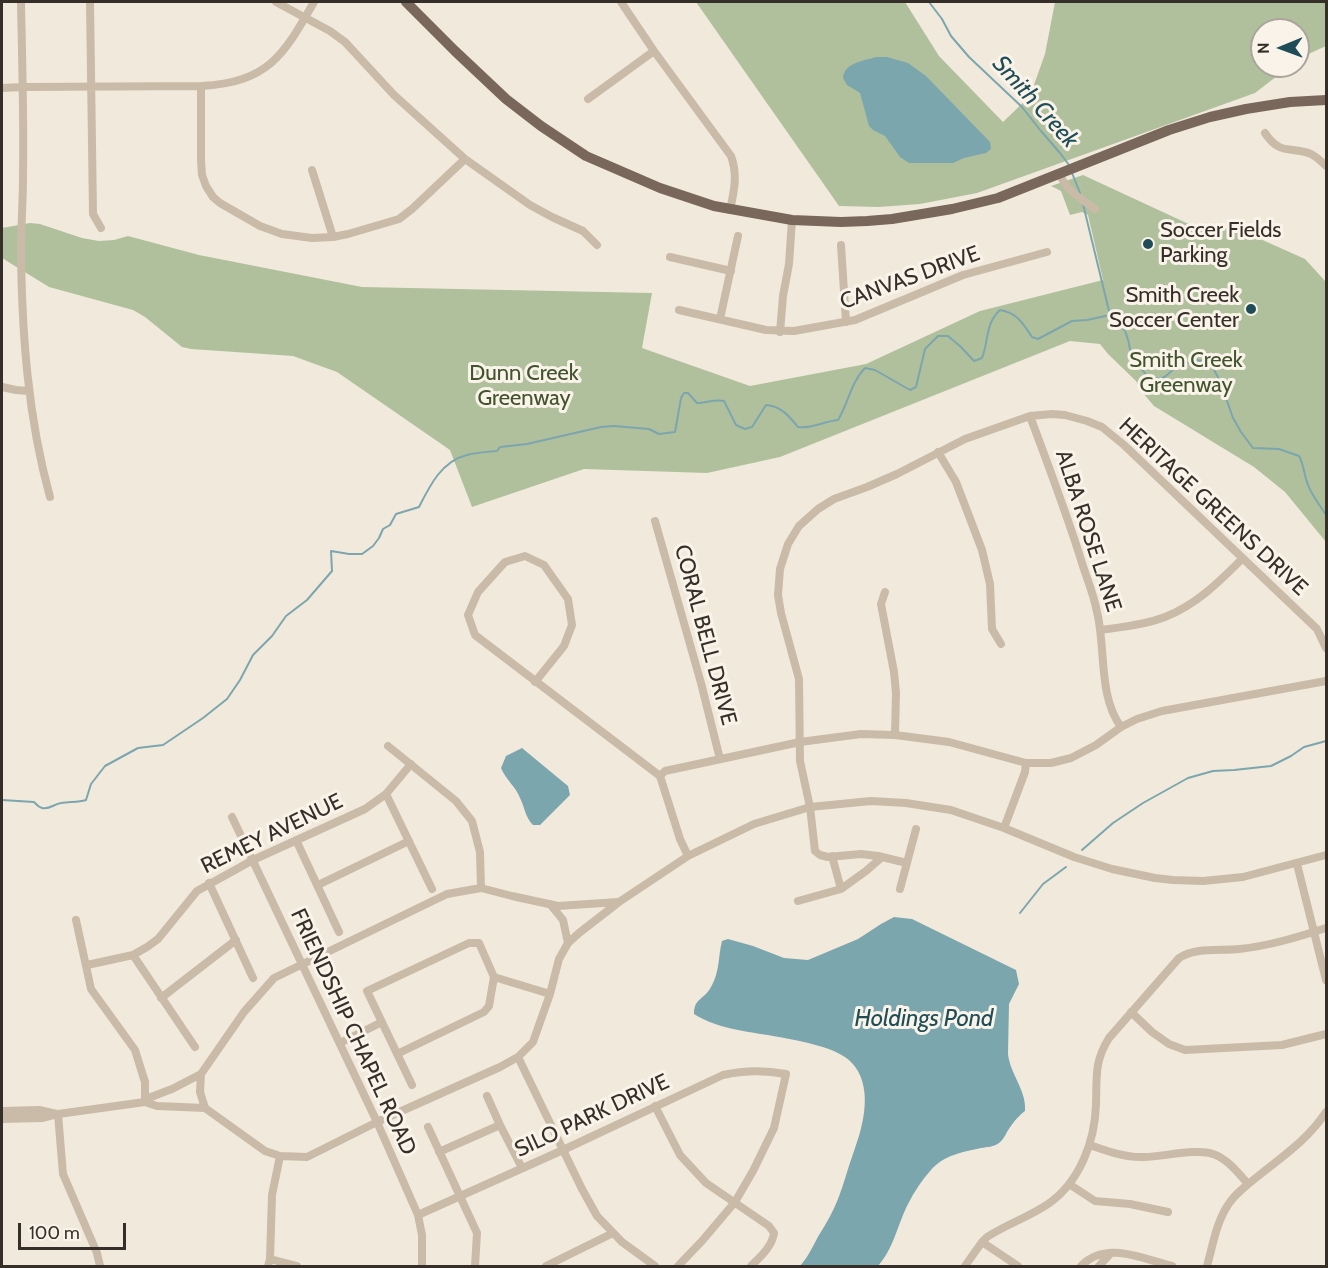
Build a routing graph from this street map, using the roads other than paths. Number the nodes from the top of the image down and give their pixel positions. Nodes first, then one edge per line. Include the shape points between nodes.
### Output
1 (21, 2) edge
2 (90, 2) edge
3 (276, 2) edge
4 (314, 2) edge
5 (406, 2) edge
6 (621, 2) edge
7 (305, 17) junction
8 (654, 51) junction
9 (201, 86) junction
10 (23, 87) junction
11 (92, 87) junction
12 (2, 88) edge
13 (588, 99) dead end
14 (1326, 100) edge
15 (1265, 133) dead end
16 (465, 159) junction
17 (1326, 166) edge
18 (312, 170) dead end
19 (1060, 175) junction
20 (1095, 209) dead end
21 (730, 210) junction
22 (792, 220) junction
23 (101, 228) dead end
24 (738, 236) dead end
25 (333, 237) junction
26 (597, 245) dead end
27 (841, 245) dead end
28 (1047, 252) dead end
29 (670, 257) dead end
30 (731, 271) junction
31 (679, 310) dead end
32 (720, 319) junction
33 (846, 322) junction
34 (780, 332) junction
35 (2, 387) edge
36 (29, 391) junction
37 (1030, 416) junction
38 (938, 452) junction
39 (50, 497) dead end
40 (655, 522) dead end
41 (1242, 559) junction
42 (885, 592) dead end
43 (1101, 630) junction
44 (1001, 644) dead end
45 (1326, 648) edge
46 (1326, 681) edge
47 (535, 682) junction
48 (1121, 727) junction
49 (895, 735) junction
50 (800, 742) junction
51 (388, 746) dead end
52 (720, 759) junction
53 (1026, 763) junction
54 (411, 764) junction
55 (660, 776) junction
56 (386, 794) junction
57 (810, 807) junction
58 (232, 817) dead end
59 (1004, 828) junction
60 (916, 829) dead end
61 (296, 840) junction
62 (409, 841) junction
63 (1326, 855) edge
64 (688, 856) junction
65 (832, 856) junction
66 (882, 857) junction
67 (253, 860) junction
68 (907, 863) junction
69 (1298, 864) junction
70 (209, 884) junction
71 (318, 885) junction
72 (481, 888) junction
73 (432, 889) dead end
74 (841, 889) junction
75 (900, 889) dead end
76 (798, 901) dead end
77 (619, 902) junction
78 (549, 904) junction
79 (76, 920) dead end
80 (1326, 928) edge
81 (339, 932) dead end
82 (1315, 932) junction
83 (236, 940) junction
84 (567, 943) junction
85 (133, 955) junction
86 (302, 963) junction
87 (87, 965) junction
88 (494, 977) junction
89 (253, 978) dead end
90 (1326, 980) edge
91 (550, 993) junction
92 (161, 998) junction
93 (1131, 1012) junction
94 (382, 1022) junction
95 (1326, 1034) edge
96 (340, 1043) junction
97 (195, 1047) dead end
98 (397, 1054) junction
99 (518, 1057) junction
100 (201, 1074) junction
101 (412, 1085) dead end
102 (488, 1096) dead end
103 (145, 1102) junction
104 (655, 1106) junction
105 (205, 1108) junction
106 (2, 1111) edge
107 (1326, 1112) edge
108 (58, 1114) junction
109 (2, 1119) edge
110 (377, 1122) junction
111 (500, 1125) junction
112 (428, 1127) dead end
113 (1090, 1145) junction
114 (563, 1150) junction
115 (440, 1152) junction
116 (280, 1156) junction
117 (522, 1168) junction
118 (1068, 1184) junction
119 (1248, 1184) junction
120 (460, 1197) junction
121 (735, 1202) junction
122 (1168, 1212) dead end
123 (418, 1215) junction
124 (613, 1233) junction
125 (982, 1242) junction
126 (1111, 1253) junction
127 (567, 1256) junction
128 (269, 1263) edge
129 (100, 1266) edge
130 (297, 1266) edge
131 (422, 1266) edge
132 (475, 1266) edge
133 (546, 1266) edge
134 (570, 1266) edge
135 (655, 1266) edge
136 (678, 1266) edge
137 (750, 1266) edge
138 (965, 1266) edge
139 (1018, 1266) edge
140 (1081, 1266) edge
141 (1099, 1266) edge
142 (1172, 1266) edge
143 (1207, 1266) edge

1 - 10 street
2 - 11 street
3 - 7 street
4 - 7 street
5 - 21 main road via 506,99 586,156 660,188
6 - 8 street
7 - 9 street via 270,64 236,81
7 - 16 street via 345,42 394,95
8 - 13 street
8 - 21 street via 731,156 735,184
9 - 11 street
9 - 25 street via 202,174 213,197 246,219 276,232
10 - 11 street
10 - 12 street
10 - 36 street via 21,252
11 - 23 street via 93,214
14 - 19 main road via 1290,102 1210,117
15 - 17 street via 1279,148 1311,154
16 - 25 street via 405,215
16 - 26 street via 530,205 583,231
18 - 25 street
19 - 20 street via 1068,189
19 - 22 main road via 998,198 952,209 867,221
21 - 22 main road
22 - 34 street
24 - 30 street
27 - 33 street
28 - 33 street, CANVAS DRIVE via 963,275
29 - 30 street
30 - 32 street
31 - 32 street, CANVAS DRIVE
32 - 34 street, CANVAS DRIVE
33 - 34 street, CANVAS DRIVE
35 - 36 street
36 - 39 street
37 - 38 street, HERITAGE GREENS DRIVE
37 - 41 street, HERITAGE GREENS DRIVE via 1065,415 1102,427
37 - 43 street, ALBA ROSE LANE via 1077,545
38 - 44 street via 956,482 982,550 990,584 992,629
38 - 50 street, HERITAGE GREENS DRIVE via 897,474 834,499 799,526 788,544 780,569 778,595 799,679
40 - 52 street, CORAL BELL DRIVE
41 - 43 street via 1199,598 1180,609 1143,623
41 - 45 street, HERITAGE GREENS DRIVE via 1317,629
42 - 49 street via 881,604 894,672
43 - 48 street, ALBA ROSE LANE via 1105,681 1110,705
46 - 48 street via 1162,711
47 - 47 street via 475,635 468,615 478,592 505,562 525,556 544,565 568,599 572,625 564,646
47 - 55 street
48 - 53 street via 1071,758
49 - 50 street via 861,734
49 - 53 street via 949,742
50 - 52 street
50 - 57 street, HERITAGE GREENS DRIVE
51 - 54 street
52 - 55 street via 665,771
53 - 59 street
54 - 56 street, REMEY AVENUE
54 - 72 street via 456,801 472,821 480,852
55 - 64 street
56 - 61 street, REMEY AVENUE via 365,809
56 - 62 street
57 - 59 street via 871,801 906,803 951,810
57 - 64 street via 754,824
57 - 65 street, HERITAGE GREENS DRIVE via 815,851
58 - 67 street, FRIENDSHIP CHAPEL ROAD
59 - 69 street via 1074,857 1155,878 1203,881 1243,877
60 - 68 street
61 - 67 street, REMEY AVENUE
61 - 71 street
62 - 71 street
62 - 73 street
63 - 69 street
64 - 77 street
65 - 66 street
65 - 74 street
66 - 68 street
66 - 74 street
67 - 70 street, REMEY AVENUE
67 - 86 street, FRIENDSHIP CHAPEL ROAD
68 - 75 street
69 - 82 street
70 - 83 street
70 - 85 street, REMEY AVENUE via 197,891 159,939
71 - 81 street
72 - 78 street
72 - 86 street via 447,894
74 - 76 street
77 - 78 street
77 - 84 street
78 - 84 street via 563,920
79 - 87 street
80 - 82 street
82 - 90 street
82 - 93 street via 1239,949 1186,953
83 - 89 street
83 - 92 street
84 - 91 street
85 - 87 street, REMEY AVENUE
85 - 92 street
86 - 96 street, FRIENDSHIP CHAPEL ROAD
86 - 100 street via 274,978 244,1012
87 - 103 street via 92,989 135,1050 145,1082
88 - 91 street
88 - 94 street via 479,943 469,943 367,991
88 - 98 street via 489,1006 484,1012
91 - 99 street via 533,1042
92 - 97 street
93 - 95 street via 1160,1038 1185,1050 1282,1045
93 - 113 street via 1100,1052
94 - 96 street
94 - 98 street
96 - 110 street, FRIENDSHIP CHAPEL ROAD
98 - 101 street
99 - 110 street
99 - 114 street
100 - 103 street
100 - 105 street via 200,1092
102 - 111 street
103 - 105 street
103 - 108 street
104 - 114 street, SILO PARK DRIVE
104 - 121 street via 680,1155 706,1183
104 - 121 street, SILO PARK DRIVE via 723,1075 758,1070 786,1074 774,1128
105 - 116 street via 265,1151
106 - 108 street
107 - 119 street via 1296,1146
108 - 109 street
108 - 129 street via 63,1174
110 - 116 street via 307,1157
110 - 123 street, FRIENDSHIP CHAPEL ROAD
111 - 115 street
111 - 117 street
112 - 115 street
113 - 118 street
113 - 119 street via 1141,1157 1212,1154 1226,1161
114 - 117 street, SILO PARK DRIVE
114 - 124 street via 597,1216
115 - 120 street
116 - 128 street via 272,1195
117 - 120 street, SILO PARK DRIVE
118 - 122 street via 1095,1201
118 - 125 street via 1049,1203
119 - 143 street via 1229,1202 1219,1221
120 - 123 street, SILO PARK DRIVE
120 - 132 street via 477,1233
121 - 136 street
121 - 137 street via 774,1233 773,1241
123 - 131 street, FRIENDSHIP CHAPEL ROAD
124 - 127 street
124 - 135 street
125 - 138 street
125 - 139 street
126 - 140 street via 1095,1256
126 - 141 street
126 - 142 street
127 - 133 street
127 - 134 street
128 - 130 street

